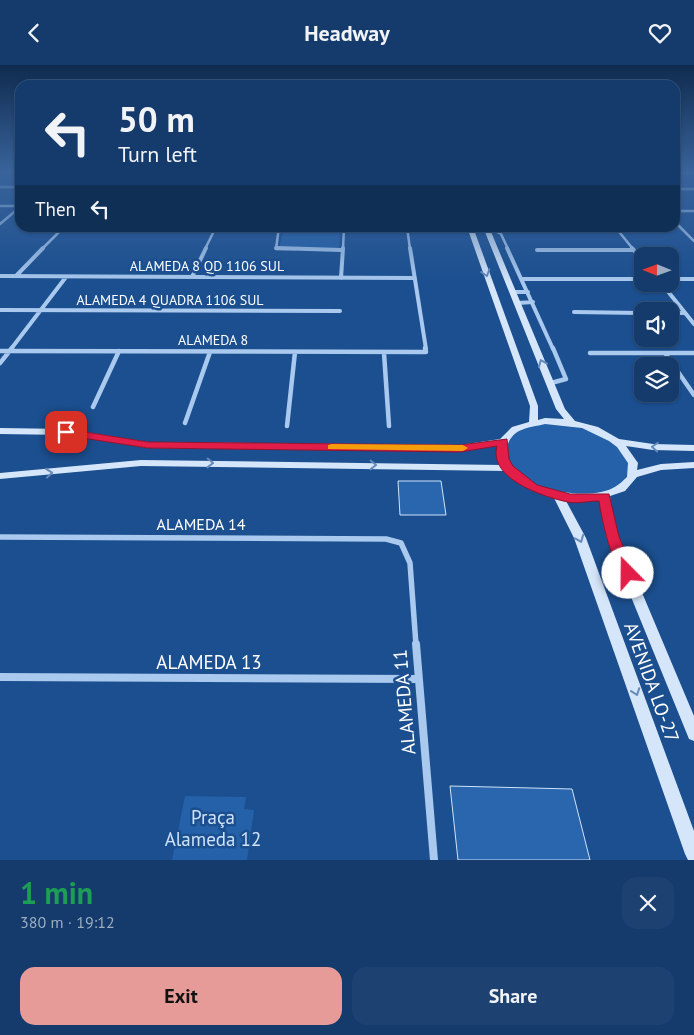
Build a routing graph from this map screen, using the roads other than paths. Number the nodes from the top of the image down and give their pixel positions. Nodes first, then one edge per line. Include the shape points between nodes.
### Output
1 (680, 211) edge
2 (694, 211) edge
3 (15, 212) edge
4 (0, 225) edge
5 (680, 226) edge
6 (59, 232) edge
7 (214, 232) edge
8 (278, 232) edge
9 (343, 232) edge
10 (408, 232) edge
11 (472, 232) edge
12 (489, 232) edge
13 (497, 232) edge
14 (619, 232) edge
15 (694, 241) edge
16 (341, 250) junction
17 (537, 250) dead end
18 (634, 250) joint
19 (0, 276) edge
20 (16, 276) junction
21 (66, 277) junction
22 (192, 277) junction
23 (341, 278) junction
24 (415, 278) junction
25 (523, 279) junction
26 (634, 279) edge
27 (679, 279) edge
28 (694, 279) edge
29 (528, 291) junction
30 (513, 292) junction
31 (669, 293) edge
32 (533, 302) junction
33 (518, 303) junction
34 (0, 310) edge
35 (40, 310) junction
36 (340, 311) dead end
37 (574, 312) dead end
38 (634, 313) edge
39 (679, 313) edge
40 (685, 313) junction
41 (694, 324) edge
42 (0, 351) edge
43 (11, 351) junction
44 (119, 351) junction
45 (210, 351) junction
46 (295, 352) junction
47 (384, 353) junction
48 (590, 353) dead end
49 (665, 353) junction
50 (694, 353) edge
51 (0, 363) edge
52 (551, 383) junction
53 (694, 395) edge
54 (93, 407) dead end
55 (533, 422) junction
56 (571, 422) junction
57 (185, 423) dead end
58 (287, 425) dead end
59 (389, 426) dead end
60 (0, 431) edge
61 (503, 441) junction
62 (617, 442) junction
63 (694, 448) edge
64 (694, 465) edge
65 (508, 468) junction
66 (632, 475) junction
67 (0, 476) edge
68 (558, 496) junction
69 (605, 496) junction
70 (0, 537) edge
71 (401, 543) joint
72 (0, 677) edge
73 (418, 679) junction
74 (694, 734) edge
75 (694, 854) edge
76 (434, 860) edge

1 - 2 street
3 - 4 street
5 - 15 street
6 - 20 street
7 - 22 street
8 - 16 street via 276,249
9 - 16 street
10 - 24 street
11 -> 55 main road via 534,406
12 - 30 main road
13 - 25 street via 501,234
14 - 18 street
16 - 23 street
17 - 18 street
19 - 20 street, ALAMEDA 8 QD 1106 SUL
20 - 21 street, ALAMEDA 8 QD 1106 SUL
21 - 22 street, ALAMEDA 8 QD 1106 SUL
21 - 35 street
22 - 23 street, ALAMEDA 8 QD 1106 SUL
23 - 24 street, ALAMEDA 8 QD 1106 SUL
24 - 47 street, ALAMEDA 8 via 426,352
25 - 26 street
25 - 29 street
27 - 28 street
29 - 30 street
29 - 32 street
30 - 33 main road
31 - 40 street
32 - 33 street
32 - 52 street via 566,377
52 -> 33 main road
34 - 35 street, ALAMEDA 4 QUADRA 1106 SUL
35 - 36 street, ALAMEDA 4 QUADRA 1106 SUL
35 - 43 street
37 - 38 street
39 - 40 street
40 - 41 street
42 - 43 street, ALAMEDA 8
43 - 44 street, ALAMEDA 8
43 - 51 street
44 - 45 street, ALAMEDA 8
44 - 54 street
45 - 46 street, ALAMEDA 8
45 - 57 street
46 - 47 street, ALAMEDA 8
46 - 58 street
47 - 59 street
48 - 49 street
49 - 50 street
49 - 53 street
52 - 56 main road via 561,409
55 - 56 main road
55 - 61 main road via 514,429
56 - 62 main road via 604,433
60 - 61 main road via 66,432 148,445 460,448
61 - 65 main road via 501,450
63 -> 62 main road
62 - 66 main road via 630,458
64 - 66 main road via 661,467
67 -> 65 main road via 141,463
65 - 68 main road via 533,488
66 - 69 main road via 622,488
68 - 69 main road via 588,499
68 -> 75 main road, AVENIDA LO-27 via 580,538
69 - 74 main road, AVENIDA LO-27 via 613,537
70 - 71 street, ALAMEDA 14 via 386,539
71 - 73 street, ALAMEDA 11 via 410,563
72 - 73 street, ALAMEDA 13
73 - 76 street, ALAMEDA 11

